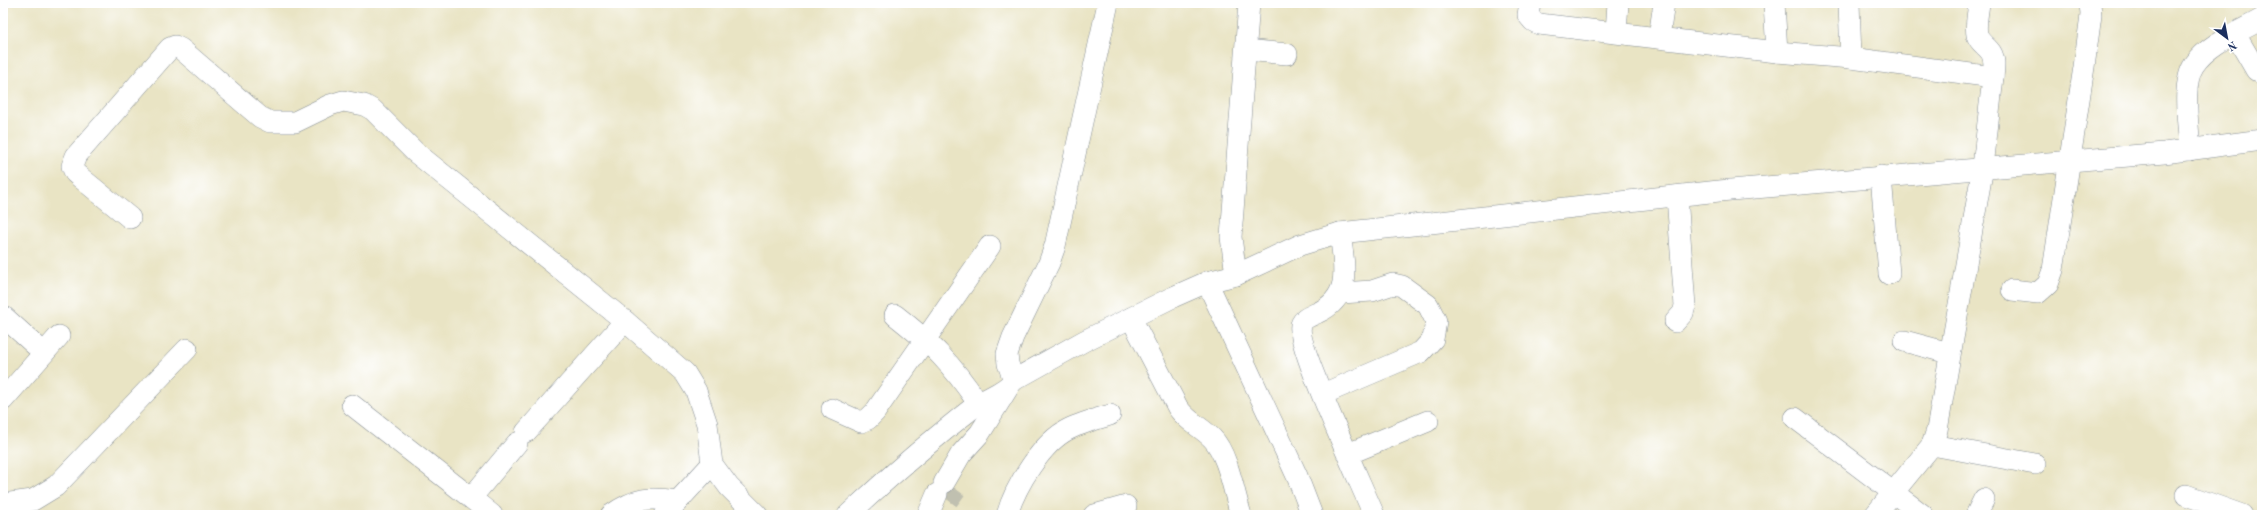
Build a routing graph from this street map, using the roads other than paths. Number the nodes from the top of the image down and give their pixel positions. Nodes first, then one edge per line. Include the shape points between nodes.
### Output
1 (1108, 3) edge
2 (1249, 3) edge
3 (1618, 3) edge
4 (1664, 3) edge
5 (1774, 3) edge
6 (1849, 3) edge
7 (1979, 3) edge
8 (2090, 3) edge
9 (1529, 9) edge
10 (2262, 19) edge
11 (1616, 32) junction
12 (2234, 34) junction
13 (1659, 37) junction
14 (1246, 50) junction
15 (1777, 52) junction
16 (1287, 54) dead end
17 (1851, 58) junction
18 (2262, 74) edge
19 (1993, 77) junction
20 (2262, 140) edge
21 (2190, 150) junction
22 (2070, 160) junction
23 (1983, 167) junction
24 (1881, 176) junction
25 (1678, 196) junction
26 (130, 218) dead end
27 (1340, 233) junction
28 (990, 246) dead end
29 (1889, 274) dead end
30 (1236, 275) junction
31 (1207, 282) junction
32 (2012, 290) dead end
33 (1341, 293) junction
34 (895, 315) dead end
35 (3, 316) edge
36 (1131, 318) junction
37 (624, 321) junction
38 (1674, 322) dead end
39 (58, 336) dead end
40 (926, 340) junction
41 (1904, 341) dead end
42 (187, 349) dead end
43 (44, 353) junction
44 (1949, 353) junction
45 (1012, 383) junction
46 (1323, 394) junction
47 (3, 400) edge
48 (978, 403) junction
49 (352, 405) dead end
50 (832, 409) dead end
51 (1110, 415) dead end
52 (1796, 418) dead end
53 (1428, 421) dead end
54 (1932, 445) junction
55 (1348, 454) junction
56 (712, 464) junction
57 (2035, 464) dead end
58 (1894, 494) junction
59 (2186, 495) dead end
60 (945, 496) edge
61 (471, 498) junction
62 (3, 504) edge
63 (1126, 506) dead end
64 (672, 508) edge
65 (492, 515) edge
66 (611, 515) edge
67 (757, 515) edge
68 (848, 515) edge
69 (928, 515) edge
70 (1007, 515) edge
71 (1094, 515) edge
72 (1241, 515) edge
73 (1312, 515) edge
74 (1374, 515) edge
75 (1875, 515) edge
76 (1923, 515) edge
77 (2242, 515) edge

1 - 45 street via 1055,246 1050,263 1007,354
2 - 14 street
3 - 11 street
4 - 13 street
5 - 15 street
6 - 17 street
7 - 19 street via 1978,36 1990,51 1994,62
8 - 22 street via 2090,23
9 - 11 street via 1533,22 1539,24
10 - 12 street
11 - 13 street
12 - 18 street via 2256,70
12 - 21 street via 2213,46 2193,66 2187,89
13 - 15 street
14 - 16 street
14 - 30 street via 1231,237
15 - 17 street
17 - 19 street
19 - 23 street
20 - 21 street
21 - 22 street
22 - 23 street
22 - 32 street via 2053,270 2048,284 2038,293
23 - 24 street
23 - 44 street
24 - 25 street
24 - 29 street
25 - 27 street
25 - 38 street via 1685,306 1683,313
26 - 37 street via 81,178 72,166 76,156 168,50 178,47 260,117 270,122 295,122 343,101 364,105 373,110 415,152
27 - 30 street via 1300,245
27 - 33 street via 1344,265
28 - 40 street
30 - 31 street
31 - 36 street
31 - 73 street via 1297,476
33 - 46 street via 1333,303 1304,320 1301,325 1300,336
33 - 46 street via 1372,291 1393,284 1402,286 1428,305 1436,321 1433,339 1421,352
34 - 40 street
35 - 43 street
36 - 45 street
36 - 72 street via 1178,408 1186,418 1213,439 1220,449
37 - 56 street via 677,364 691,380 707,424
37 - 61 street
39 - 43 street
40 - 48 street via 946,359
40 - 50 street via 868,419 861,422
41 - 44 street
42 - 62 street via 56,486 33,500
43 - 47 street
44 - 54 street via 1937,430
45 - 48 street
45 - 60 street via 980,433 961,454
46 - 55 street
48 - 68 street via 899,467
49 - 61 street
51 - 70 street via 1069,429 1054,438 1027,473
52 - 58 street
53 - 55 street
54 - 57 street
54 - 58 street
55 - 74 street
56 - 64 street
56 - 67 street via 729,487
58 - 75 street
58 - 76 street
59 - 77 street
60 - 69 street
61 - 65 street
63 - 71 street
64 - 66 street via 645,498 622,507

